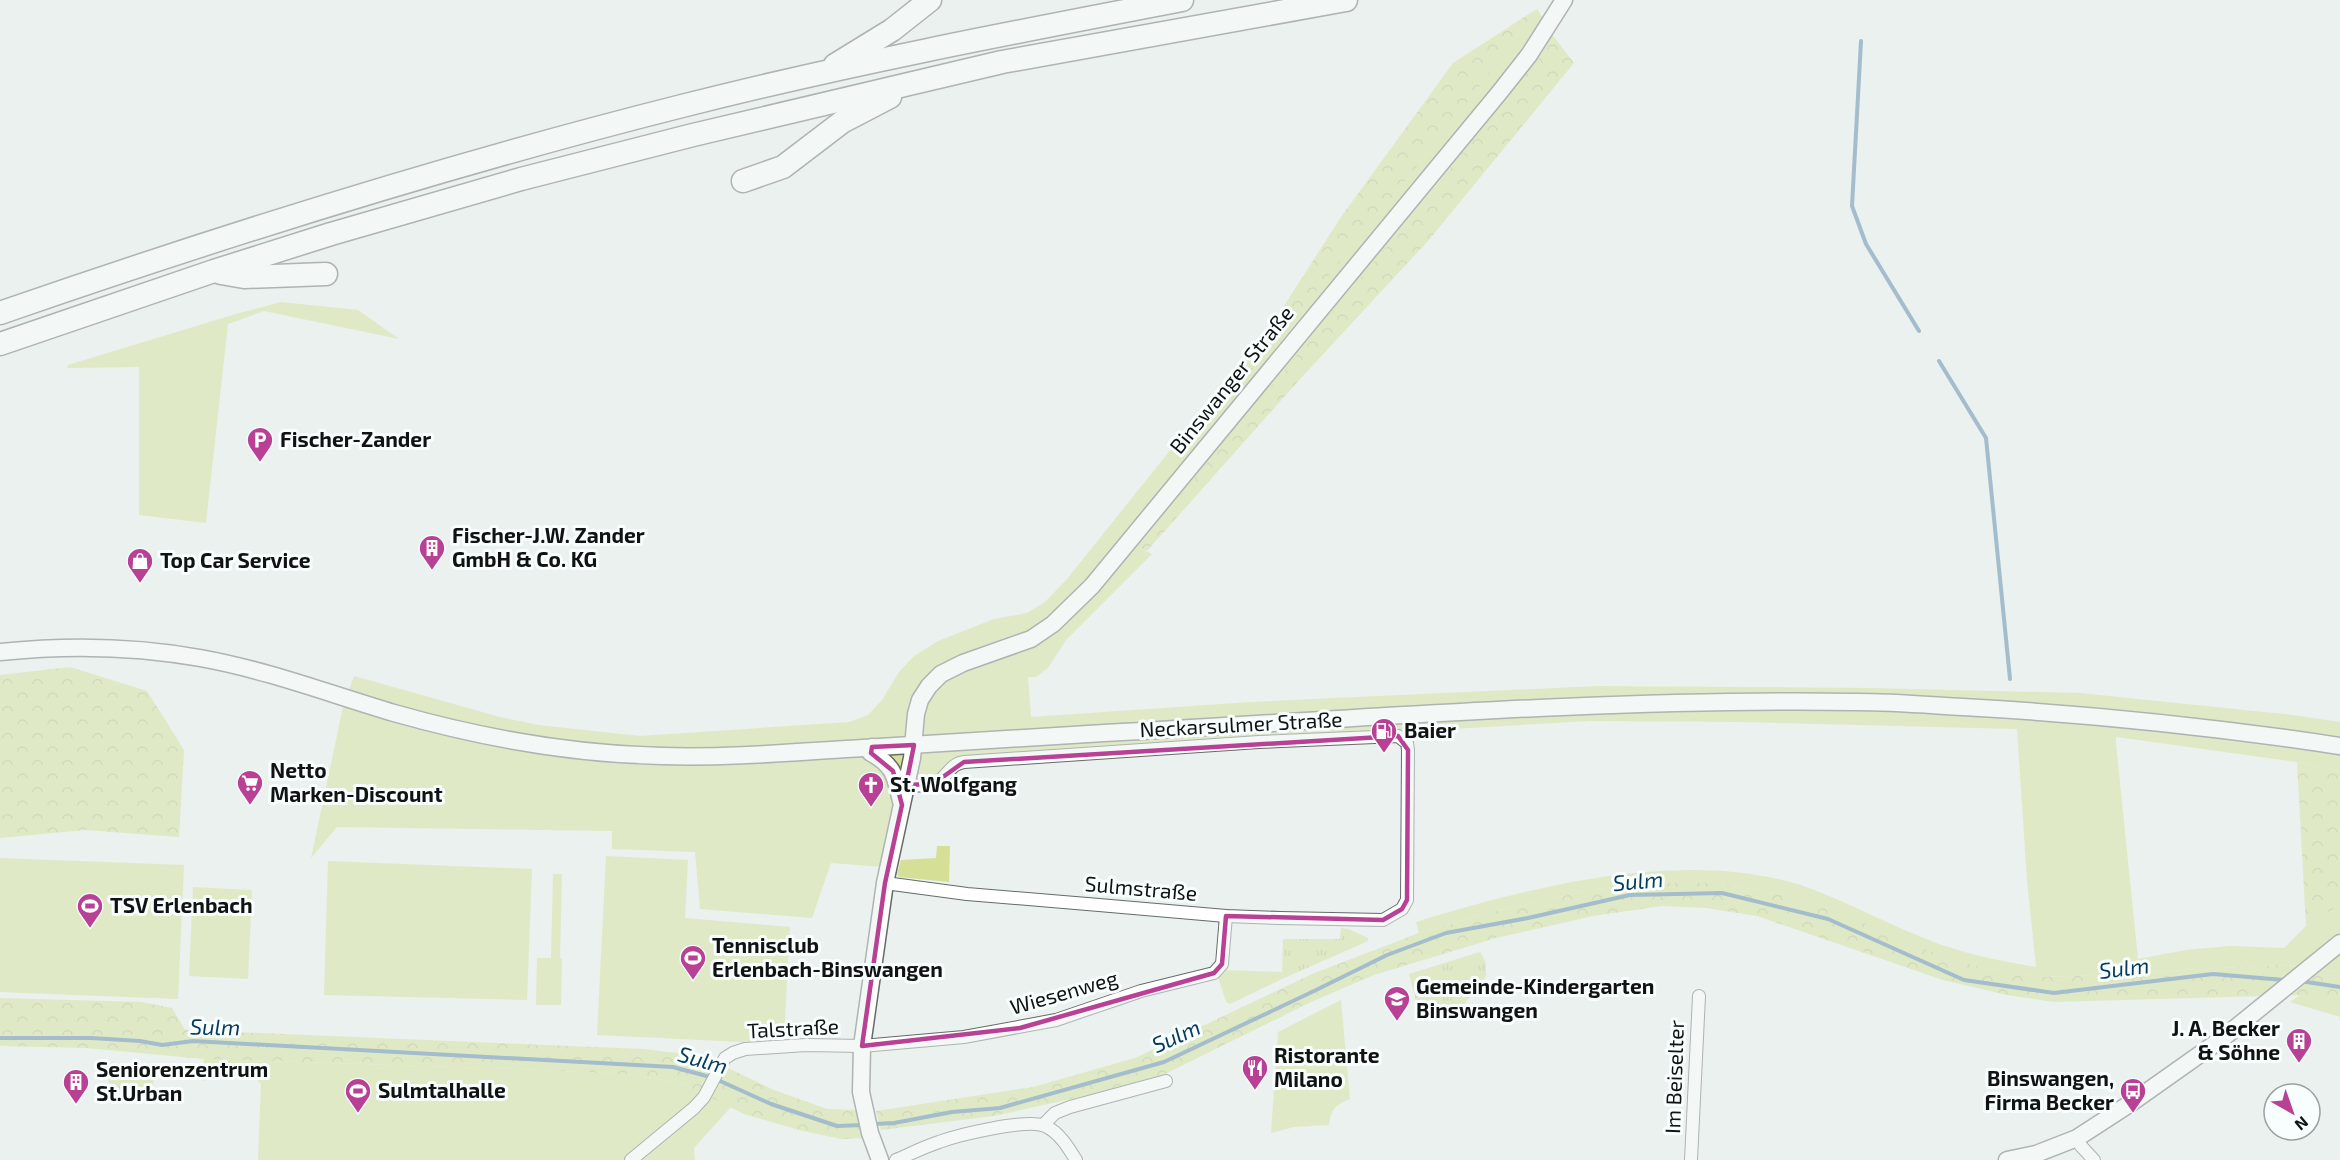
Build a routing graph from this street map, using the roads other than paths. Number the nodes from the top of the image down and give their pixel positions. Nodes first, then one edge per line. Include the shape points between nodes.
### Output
1 (930, 0) edge
2 (1182, 0) edge
3 (1346, 0) edge
4 (1564, 0) edge
5 (822, 73) junction
6 (924, 80) junction
7 (743, 181) dead end
8 (214, 271) junction
9 (326, 274) dead end
10 (0, 313) edge
11 (0, 344) edge
12 (0, 652) edge
13 (914, 744) junction
14 (2340, 746) edge
15 (872, 747) junction
16 (906, 785) junction
17 (902, 805) junction
18 (885, 883) junction
19 (1394, 915) joint
20 (1226, 916) junction
21 (2340, 943) edge
22 (1699, 996) dead end
23 (862, 1046) junction
24 (1166, 1081) dead end
25 (1043, 1125) junction
26 (2077, 1138) junction
27 (631, 1160) edge
28 (880, 1160) edge
29 (896, 1160) edge
30 (1076, 1160) edge
31 (1691, 1160) edge
32 (2007, 1160) edge
33 (2094, 1160) edge

1 - 5 highway via 892,30
2 - 5 highway
3 - 6 highway via 1002,62
4 - 13 main road, Binswanger Straße via 1499,93 1092,586 1053,624 1031,639 941,674 921,700
5 - 10 highway via 681,106 375,191 156,259
6 - 7 highway via 842,122 783,167
6 - 8 highway via 522,179
8 - 9 highway via 244,277
8 - 11 highway
12 - 15 main road via 95,647 200,658 472,732 596,753 730,757
13 - 14 main road via 1652,703 1860,702 2067,713 2194,725
13 - 15 main road
13 - 16 main road, Binswanger Straße
15 - 17 main road via 871,753 893,771
16 - 17 main road, Binswanger Straße
16 - 19 street, Neckarsulmer Straße via 933,784 957,763 964,762 1398,736 1407,743 1408,750 1407,900
17 - 18 main road, Binswanger Straße
18 - 20 street, Sulmstraße via 966,894
18 - 23 main road, Binswanger Straße
19 - 20 street, Sulmstraße via 1383,920
20 - 23 street, Wiesenweg via 1222,964 1214,973 1020,1028 909,1044
21 - 26 main road via 2223,1038
22 - 31 street, Im Beiselter
23 - 27 street, Talstraße via 745,1049 725,1058 694,1108
23 - 28 main road, Binswanger Straße via 861,1092
24 - 25 street via 1070,1107 1055,1113
25 - 29 street via 1001,1127 940,1141
25 - 30 street via 1055,1132
26 - 32 main road
26 - 33 street

